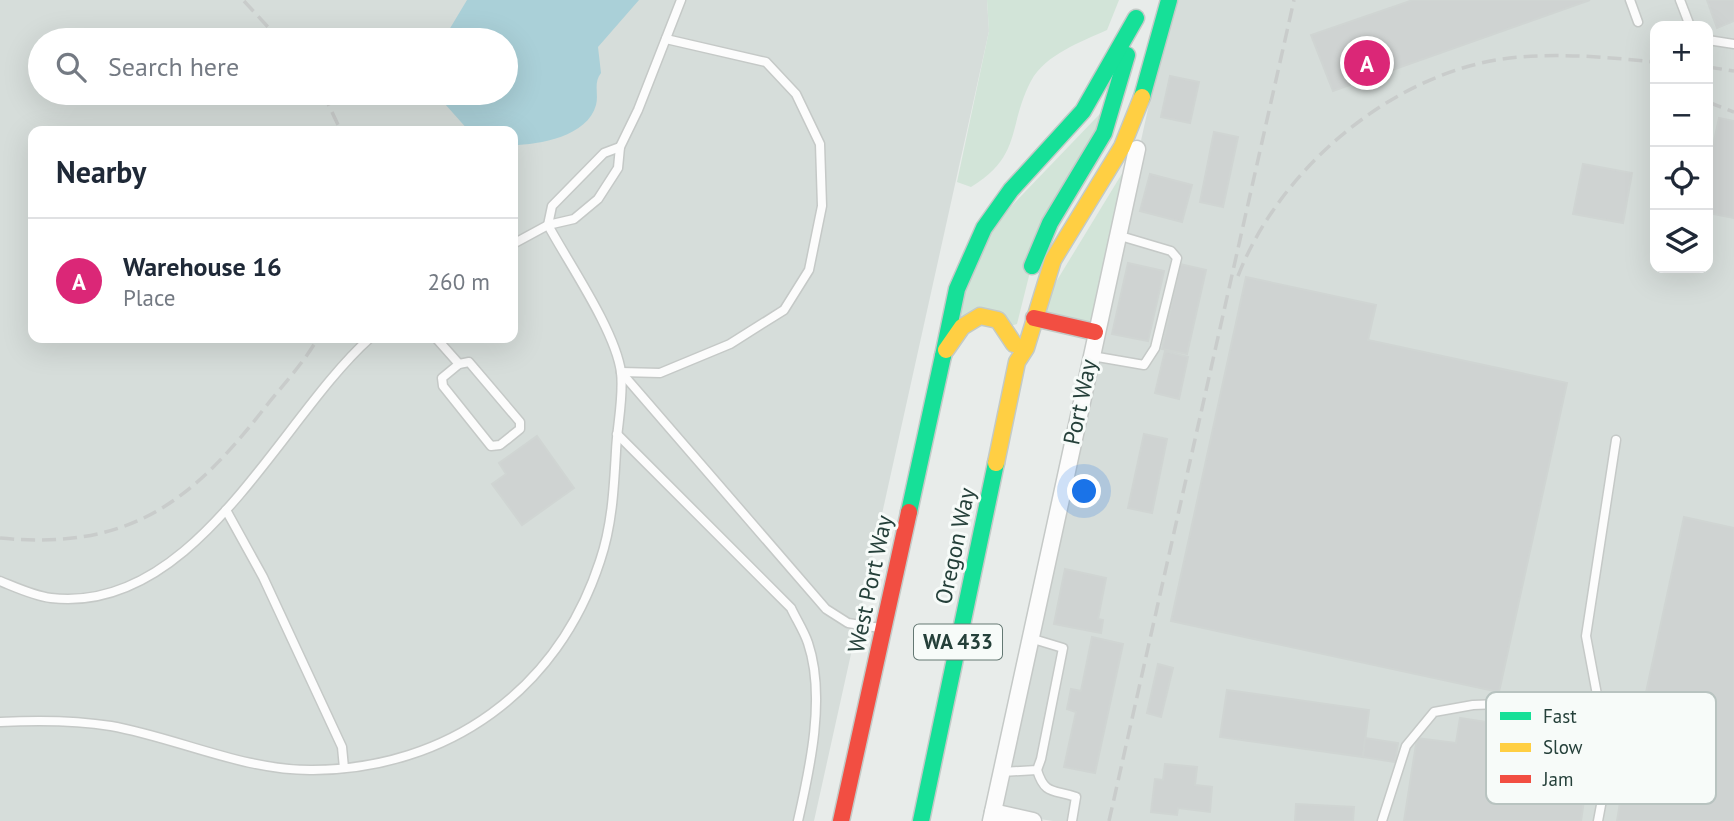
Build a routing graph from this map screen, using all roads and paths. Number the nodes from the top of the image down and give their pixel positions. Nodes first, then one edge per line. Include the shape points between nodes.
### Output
1 (681, 0) edge
2 (1141, 0) edge
3 (1169, 0) edge
4 (1630, 0) edge
5 (1680, 0) edge
6 (1136, 18) junction
7 (1688, 21) edge
8 (1638, 22) dead end
9 (666, 39) junction
10 (1713, 41) edge
11 (1734, 44) edge
12 (620, 147) junction
13 (1137, 149) dead end
14 (548, 225) junction
15 (1117, 235) junction
16 (518, 241) edge
17 (1034, 318) junction
18 (1096, 332) junction
19 (366, 343) edge
20 (440, 343) edge
21 (1014, 344) junction
22 (1090, 355) junction
23 (943, 356) junction
24 (1017, 362) junction
25 (459, 364) junction
26 (621, 372) junction
27 (617, 434) junction
28 (1616, 440) dead end
29 (226, 510) junction
30 (0, 581) edge
31 (883, 628) junction
32 (1030, 638) junction
33 (1596, 692) edge
34 (1486, 704) edge
35 (0, 722) edge
36 (344, 768) junction
37 (1037, 770) junction
38 (1002, 772) junction
39 (992, 816) edge
40 (798, 821) edge
41 (841, 821) edge
42 (921, 821) edge
43 (1033, 821) edge
44 (1072, 821) edge
45 (1382, 821) edge

1 - 9 lane
2 - 6 main road, Oregon Way / WA 433
3 - 17 main road, Oregon Way / WA 433 via 1136,117 1053,260
4 - 8 lane
5 - 7 lane
6 - 21 main road, Oregon Way / WA 433 via 1109,125 1050,220 1033,260
6 - 23 main road via 1085,108 1010,191 973,246 952,302
9 - 12 lane
9 - 26 lane via 766,62 796,94 820,144 822,206 810,270 784,310 730,345 660,373
10 - 11 lane
12 - 14 lane via 604,153 552,206
12 - 14 lane via 618,168 598,199 574,219
13 - 15 street, Port Way
14 - 16 lane
14 - 26 lane via 611,340
15 - 18 street, Port Way
15 - 22 lane via 1171,251 1177,258 1155,348 1144,365
17 - 18 main road
17 - 24 main road, Oregon Way / WA 433
18 - 22 street, Port Way
19 - 29 lane
20 - 25 lane
21 - 23 main road via 1003,322 979,315 961,324
21 - 24 main road, Oregon Way / WA 433
22 - 32 street, Port Way
23 - 31 main road, West Port Way
24 - 42 main road, Oregon Way / WA 433
25 - 25 lane via 469,362 520,422 520,429 500,445 491,446 443,386 442,378
26 - 27 lane
26 - 31 lane via 826,609 848,623
27 - 36 lane via 613,503 601,560 576,621 539,671 499,709 449,739 375,766
27 - 40 lane via 791,608 808,643 815,718
28 - 33 lane via 1586,636
29 - 30 lane via 190,547 116,591 50,598
29 - 36 lane via 263,577 342,747
31 - 41 main road, West Port Way
32 - 37 lane via 1063,648
32 - 38 street, Port Way
34 - 45 lane via 1434,712 1406,746
35 - 36 lane via 44,719 112,727 245,761 310,771
37 - 38 lane
37 - 44 lane via 1051,793 1076,797
38 - 39 street, Port Way
39 - 43 street

